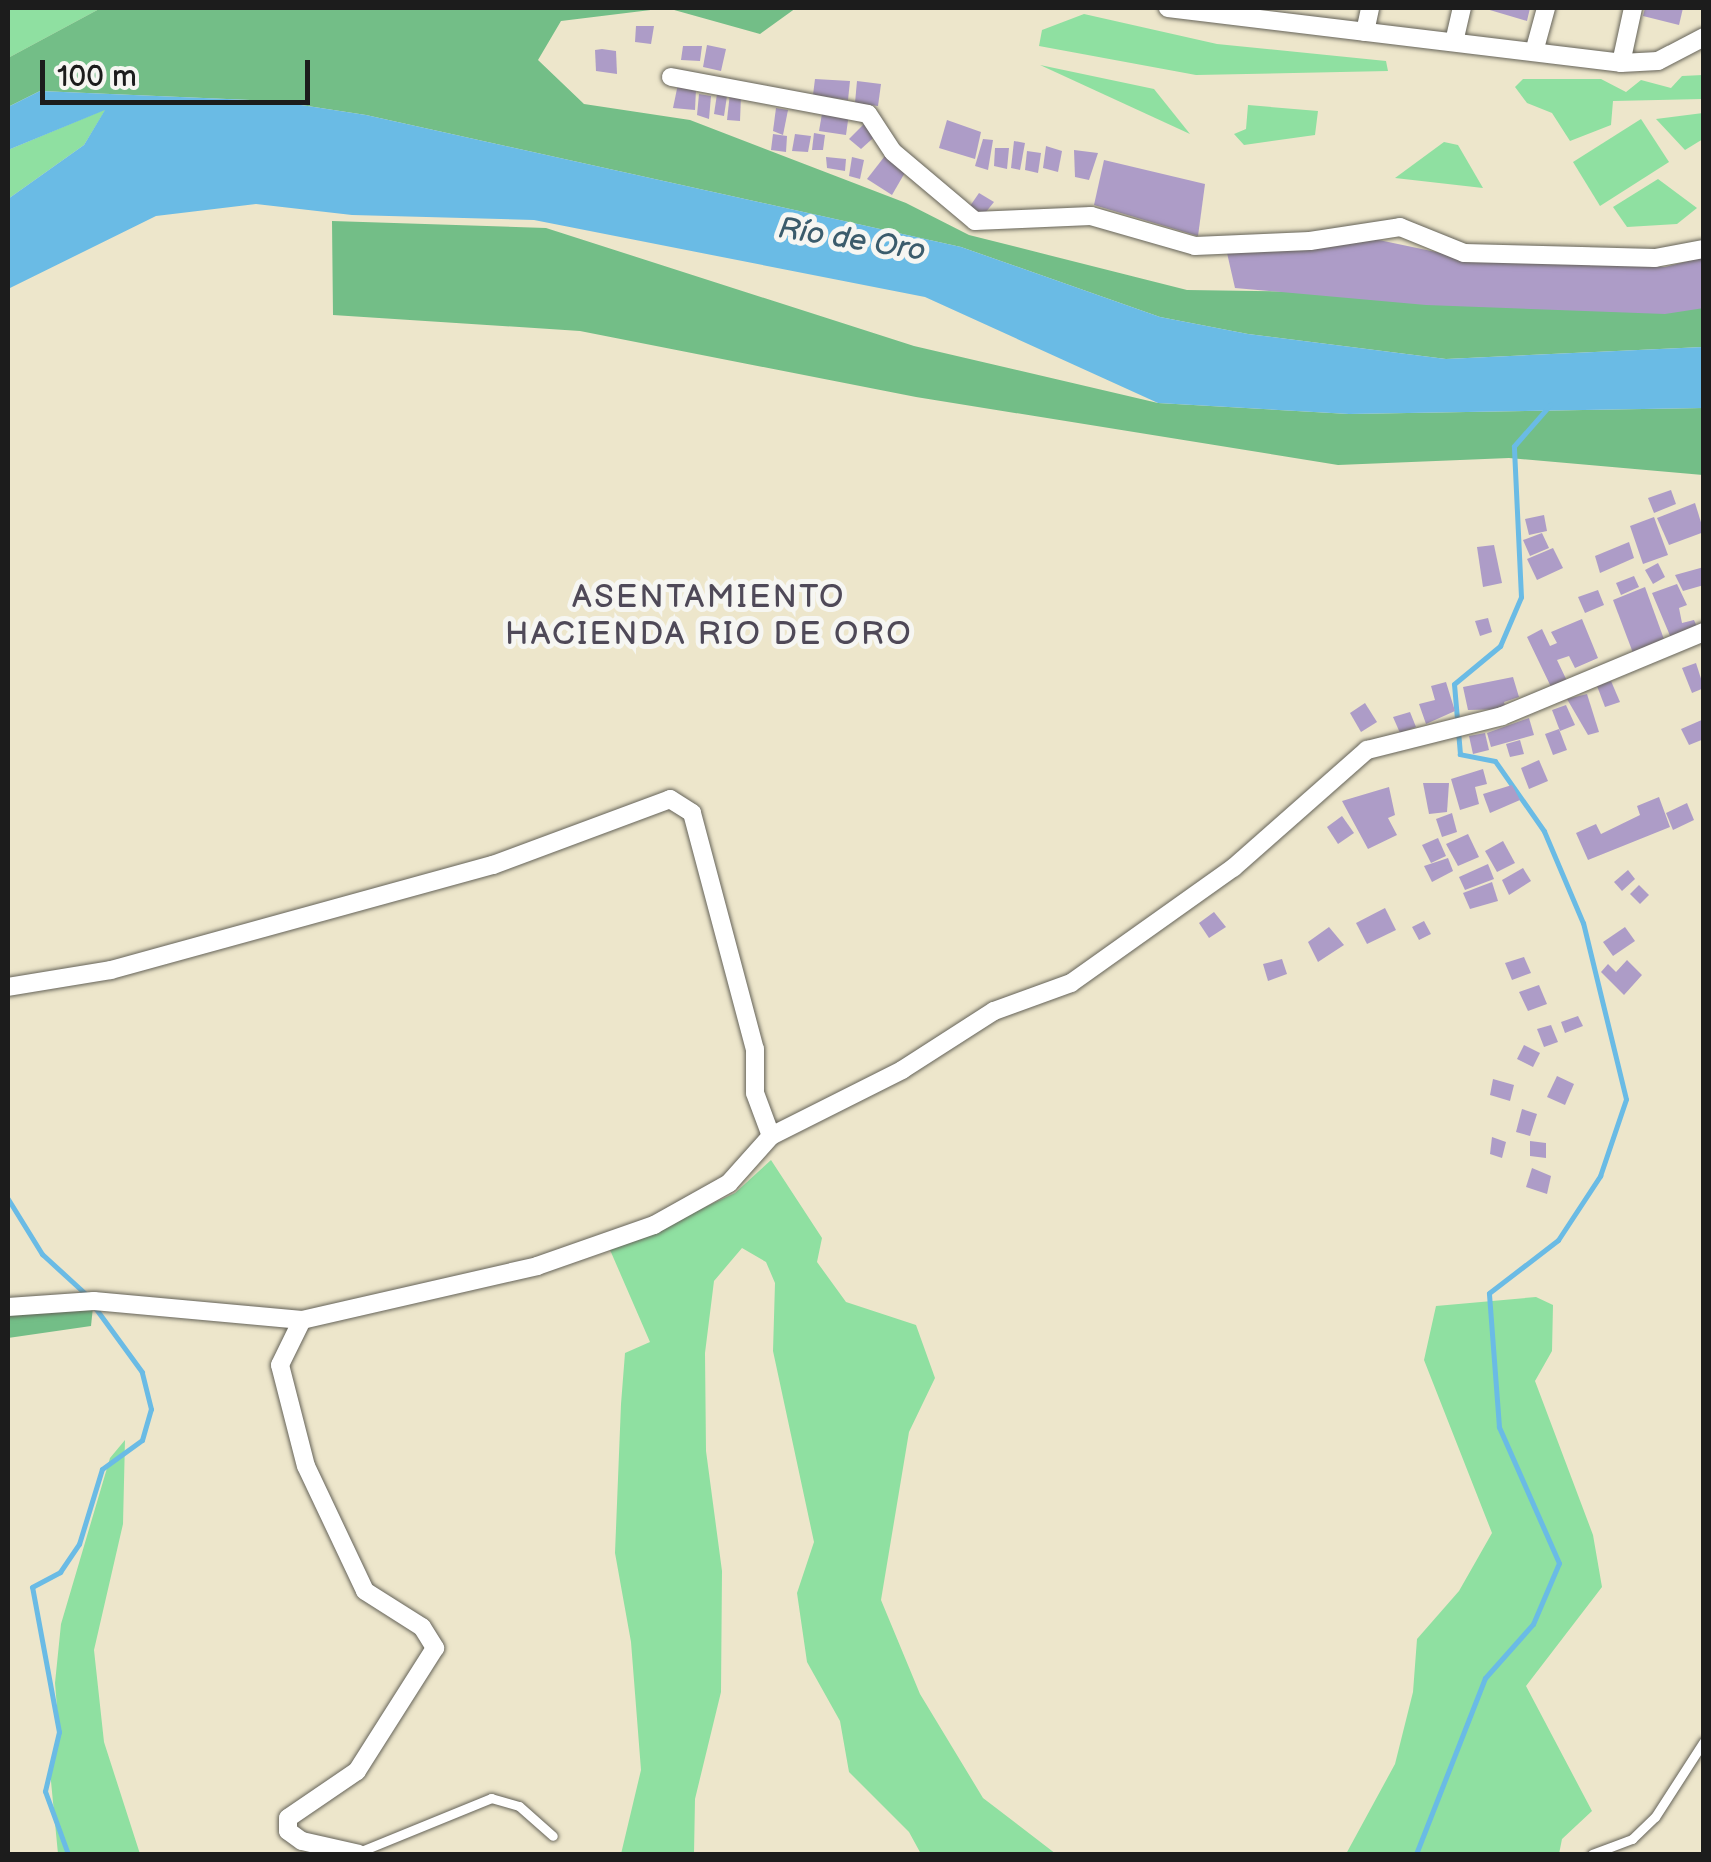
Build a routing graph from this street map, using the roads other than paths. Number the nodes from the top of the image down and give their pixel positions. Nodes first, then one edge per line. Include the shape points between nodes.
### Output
1 (1168, 8) edge
2 (1370, 8) edge
3 (1462, 8) edge
4 (1546, 8) edge
5 (1633, 8) edge
6 (1203, 10) edge
7 (1284, 14) edge
8 (1365, 32) junction
9 (1704, 37) edge
10 (1454, 42) junction
11 (1534, 52) junction
12 (1620, 63) junction
13 (671, 76) dead end
14 (1704, 249) edge
15 (1704, 632) edge
16 (8, 987) edge
17 (771, 1136) junction
18 (8, 1307) edge
19 (302, 1320) junction
20 (1704, 1741) edge
21 (553, 1836) dead end
22 (359, 1854) edge
23 (1592, 1854) edge

1 - 6 street
2 - 8 street
3 - 10 street
4 - 11 street
5 - 12 street
6 - 7 street
7 - 8 street
8 - 10 street
9 - 12 street via 1658,60
10 - 11 street
11 - 12 street
13 - 14 street via 868,114 893,152 975,221 1091,216 1195,246 1310,241 1400,228 1464,254 1656,258
15 - 17 street via 1502,716 1366,750 1233,868 1074,981 994,1011 902,1070
16 - 17 street via 112,970 492,865 670,799 692,813 755,1048 754,1093
17 - 19 street via 729,1184 696,1208 654,1225 537,1266
18 - 19 street via 94,1301
19 - 22 street via 280,1365 306,1466 366,1591 422,1627 435,1648 357,1770 288,1818 288,1831 302,1842
20 - 23 lane via 1654,1817 1632,1839
21 - 22 lane via 519,1806 491,1798

